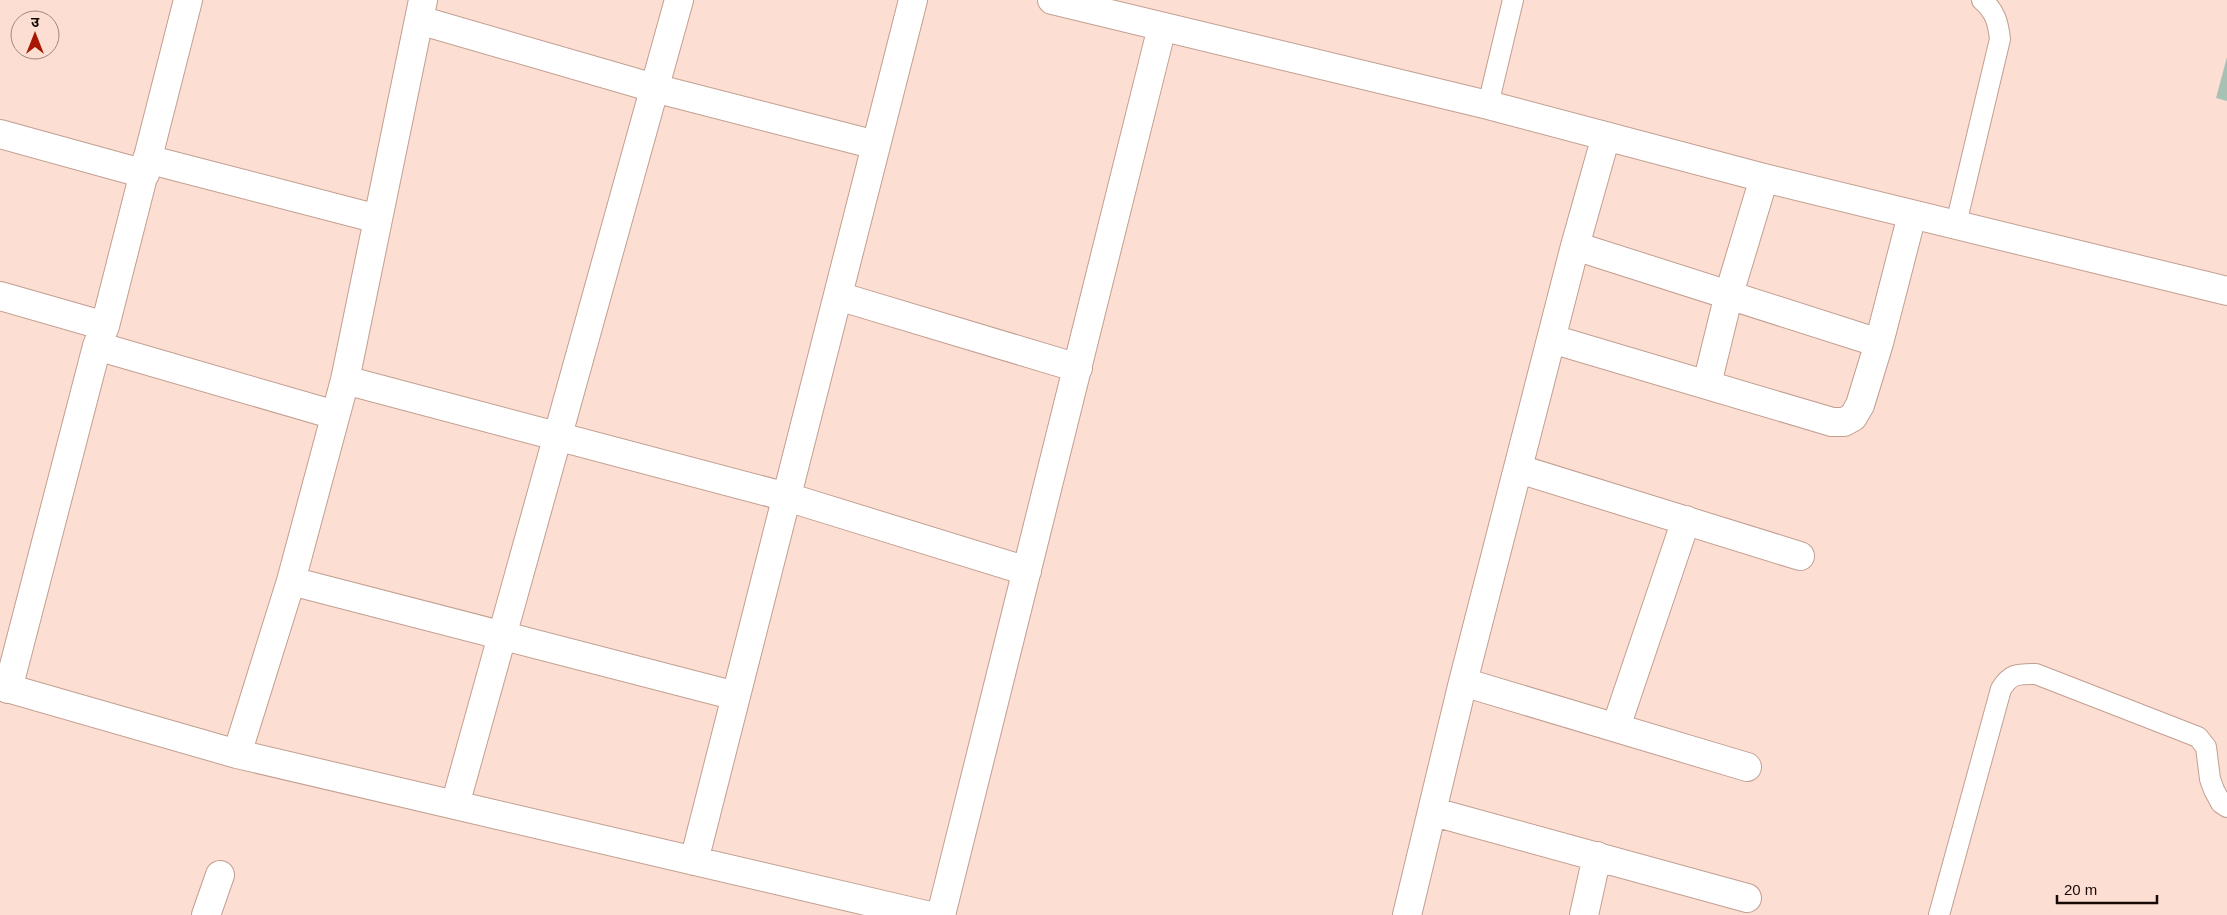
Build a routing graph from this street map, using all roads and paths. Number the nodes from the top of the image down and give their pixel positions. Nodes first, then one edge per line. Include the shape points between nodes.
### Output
1 (188, 0) edge
2 (679, 0) edge
3 (913, 0) edge
4 (1052, 0) edge
5 (1513, 0) edge
6 (1982, 0) edge
7 (421, 10) edge
8 (1162, 27) junction
9 (654, 88) junction
10 (1488, 105) junction
11 (0, 134) edge
12 (1606, 136) junction
13 (876, 145) junction
14 (146, 167) junction
15 (1764, 178) junction
16 (1912, 215) junction
17 (378, 219) junction
18 (1956, 224) junction
19 (1575, 246) junction
20 (2227, 291) edge
21 (1729, 294) junction
22 (0, 296) edge
23 (838, 296) junction
24 (101, 336) junction
25 (1552, 339) junction
26 (1878, 343) junction
27 (1078, 368) junction
28 (345, 380) junction
29 (1707, 384) junction
30 (335, 415) junction
31 (558, 436) junction
32 (1519, 469) junction
33 (787, 497) junction
34 (1686, 520) junction
35 (1800, 556) dead end
36 (1027, 570) junction
37 (291, 581) junction
38 (502, 636) junction
39 (1463, 682) junction
40 (4, 687) edge
41 (736, 696) junction
42 (1616, 727) junction
43 (237, 754) junction
44 (1747, 767) dead end
45 (455, 805) junction
46 (2227, 808) edge
47 (1434, 812) junction
48 (1597, 856) junction
49 (694, 861) junction
50 (220, 875) dead end
51 (1747, 898) dead end
52 (206, 915) edge
53 (926, 915) edge
54 (941, 915) edge
55 (1407, 915) edge
56 (1584, 915) edge
57 (1939, 915) edge

1 - 14 street
2 - 9 street
3 - 13 street
4 - 8 street
5 - 10 lane
6 - 18 lane via 1998,20 2000,39
7 - 9 street
7 - 17 street
8 - 10 street
8 - 27 street
9 - 13 street
9 - 31 street
10 - 12 street
11 - 14 street
12 - 15 street
12 - 19 street
13 - 23 street
14 - 17 street
14 - 24 street
15 - 16 street
15 - 21 street
16 - 18 street
16 - 26 street
17 - 28 street
18 - 20 street
19 - 21 street
19 - 25 street
21 - 26 street
21 - 29 street
22 - 24 street
23 - 27 street
23 - 33 street
24 - 30 street
24 - 40 street
25 - 29 street
25 - 32 street
26 - 29 street via 1860,405 1844,422 1832,422
27 - 36 street
28 - 30 street
28 - 31 street
30 - 37 street
31 - 33 street
31 - 38 street
32 - 34 street
32 - 39 street
33 - 36 street
33 - 41 street
34 - 35 street
34 - 42 street
36 - 54 street
37 - 38 street
37 - 43 street
38 - 41 street
38 - 45 street
39 - 42 street
39 - 47 street
40 - 43 street
41 - 49 street
42 - 44 street
43 - 45 street
45 - 49 street
46 - 57 lane via 2214,790 2206,747 2198,737 2036,674 2018,674 2008,678 2002,689
47 - 48 street
47 - 55 street
48 - 51 street
48 - 56 street
49 - 53 street
50 - 52 street

